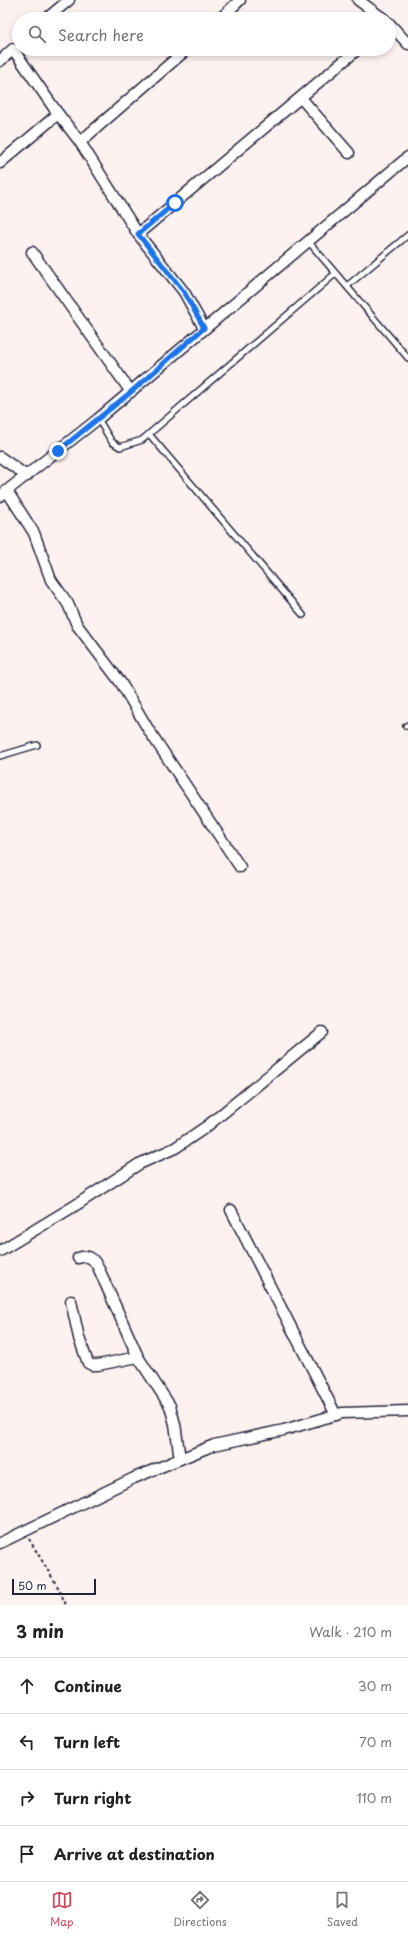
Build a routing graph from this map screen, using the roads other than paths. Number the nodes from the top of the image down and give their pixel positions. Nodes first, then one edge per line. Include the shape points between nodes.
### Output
1 (69, 0) edge
2 (240, 0) edge
3 (358, 0) edge
4 (54, 12) edge
5 (227, 12) edge
6 (374, 12) edge
7 (396, 31) edge
8 (408, 44) edge
9 (12, 50) edge
10 (22, 56) edge
11 (179, 56) edge
12 (350, 56) edge
13 (0, 61) edge
14 (301, 98) junction
15 (58, 114) junction
16 (80, 142) junction
17 (349, 153) dead end
18 (408, 157) edge
19 (0, 163) edge
20 (138, 234) junction
21 (408, 235) edge
22 (308, 241) junction
23 (32, 252) dead end
24 (335, 274) junction
25 (347, 286) junction
26 (204, 328) junction
27 (408, 358) edge
28 (131, 392) junction
29 (98, 419) junction
30 (149, 434) junction
31 (0, 457) edge
32 (27, 476) junction
33 (3, 494) edge
34 (303, 615) dead end
35 (37, 745) dead end
36 (0, 756) edge
37 (240, 867) dead end
38 (322, 1032) dead end
39 (230, 1210) dead end
40 (0, 1251) edge
41 (78, 1258) dead end
42 (71, 1301) dead end
43 (138, 1357) junction
44 (408, 1411) edge
45 (336, 1415) junction
46 (180, 1459) junction
47 (0, 1543) edge

1 - 4 street
2 - 5 street
3 - 6 street
7 - 8 street
9 - 13 street
10 - 15 street
11 - 16 street
12 - 14 street
14 - 17 street
14 - 20 street
15 - 16 street
15 - 19 street
16 - 20 street
18 - 22 street
20 - 26 street via 184,292
21 - 25 lane
22 - 24 lane
22 - 26 street
23 - 28 street
24 - 25 lane
24 - 30 lane
25 - 27 lane
26 - 28 street
28 - 29 street
29 - 30 lane via 112,442 120,447 142,440
29 - 32 street
30 - 34 lane
31 - 32 street
32 - 33 street
33 - 37 street via 34,533 51,580 68,604 77,626 121,683 148,729
35 - 36 lane
38 - 40 street via 206,1127 175,1148 138,1164
39 - 45 street
41 - 43 street via 92,1258 98,1267
42 - 43 street via 79,1338 88,1363 98,1365
43 - 46 street via 170,1406
44 - 45 street
45 - 46 street via 284,1430 214,1445
46 - 47 street via 134,1478

